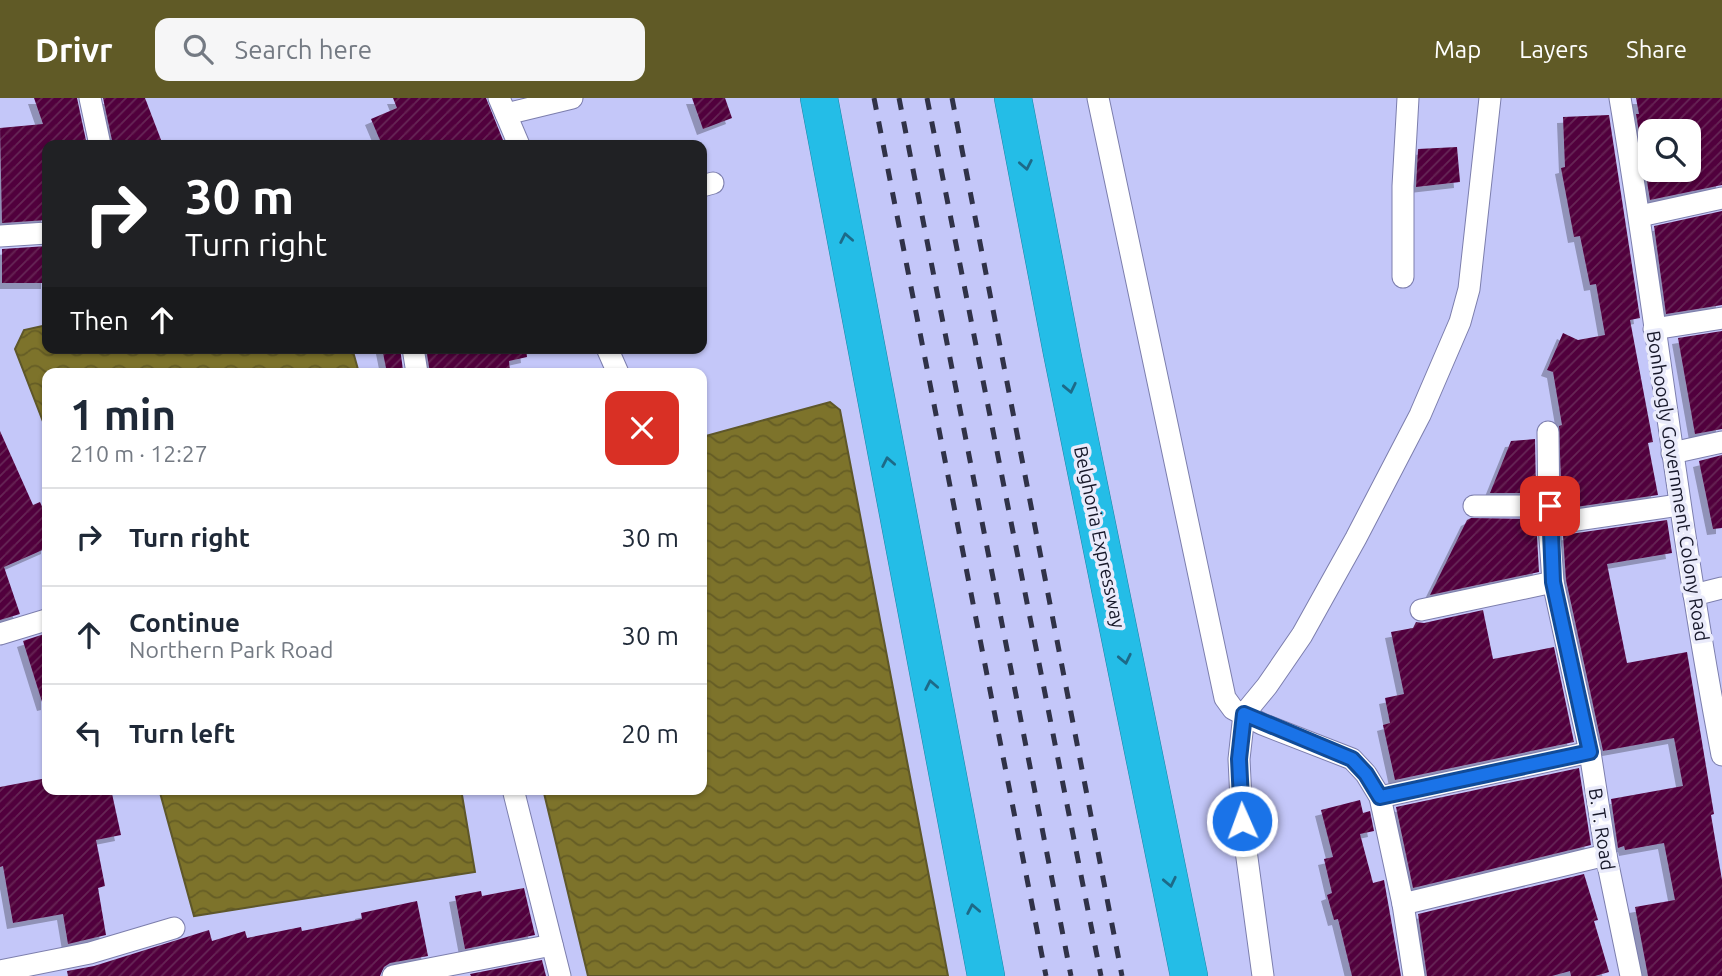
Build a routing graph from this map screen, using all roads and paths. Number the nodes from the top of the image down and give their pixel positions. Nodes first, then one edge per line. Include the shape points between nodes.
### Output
1 (90, 98) edge
2 (572, 98) edge
3 (819, 98) edge
4 (1013, 98) edge
5 (1098, 98) edge
6 (1408, 98) edge
7 (1490, 98) edge
8 (1620, 98) edge
9 (502, 106) edge
10 (99, 140) edge
11 (517, 140) edge
12 (1722, 198) edge
13 (1640, 216) junction
14 (42, 233) edge
15 (0, 236) edge
16 (1403, 277) dead end
17 (1722, 317) edge
18 (1654, 329) junction
19 (1548, 432) dead end
20 (1722, 442) edge
21 (1672, 453) junction
22 (1679, 505) junction
23 (1474, 506) dead end
24 (1549, 515) junction
25 (1553, 582) junction
26 (1722, 587) edge
27 (1694, 595) junction
28 (1421, 610) dead end
29 (42, 622) edge
30 (0, 634) edge
31 (1717, 703) edge
32 (1253, 719) junction
33 (1590, 752) junction
34 (1722, 755) edge
35 (514, 795) edge
36 (1380, 797) junction
37 (1606, 855) junction
38 (1402, 904) junction
39 (174, 928) dead end
40 (552, 945) junction
41 (0, 971) edge
42 (393, 976) edge
43 (560, 976) edge
44 (986, 976) edge
45 (1189, 976) edge
46 (1263, 976) edge
47 (1414, 976) edge
48 (1631, 976) edge

1 - 10 street
2 - 9 street
44 -> 3 highway
4 -> 45 highway, Belghoria Expressway
5 - 32 street via 1225,698 1233,709
6 - 16 street
7 - 32 street via 1469,289 1460,322 1420,415 1356,538 1302,635 1267,686
8 - 13 street, Bonhoogly Government Colony Road
9 - 11 street
12 - 13 street
13 - 18 street, Bonhoogly Government Colony Road
14 - 15 street
17 - 18 street
18 - 21 street, Bonhoogly Government Colony Road
19 - 24 street, B. T. Road
20 - 21 street
21 - 22 street, Bonhoogly Government Colony Road
22 - 24 street
22 - 27 street, Bonhoogly Government Colony Road
23 - 24 street
24 - 25 street, B. T. Road
25 - 28 street
25 - 33 street, B. T. Road
26 - 27 street
27 - 31 street, Bonhoogly Government Colony Road
29 - 30 street
31 - 34 street, Bonhoogly Government Colony Road
32 - 36 street via 1352,759
32 - 46 street via 1239,759 1242,821
33 - 36 street
33 - 37 street, B. T. Road
35 - 40 street
36 - 38 street
37 - 38 street
37 - 48 street, B. T. Road
38 - 47 street
39 - 41 street via 90,953
40 - 42 street
40 - 43 street

